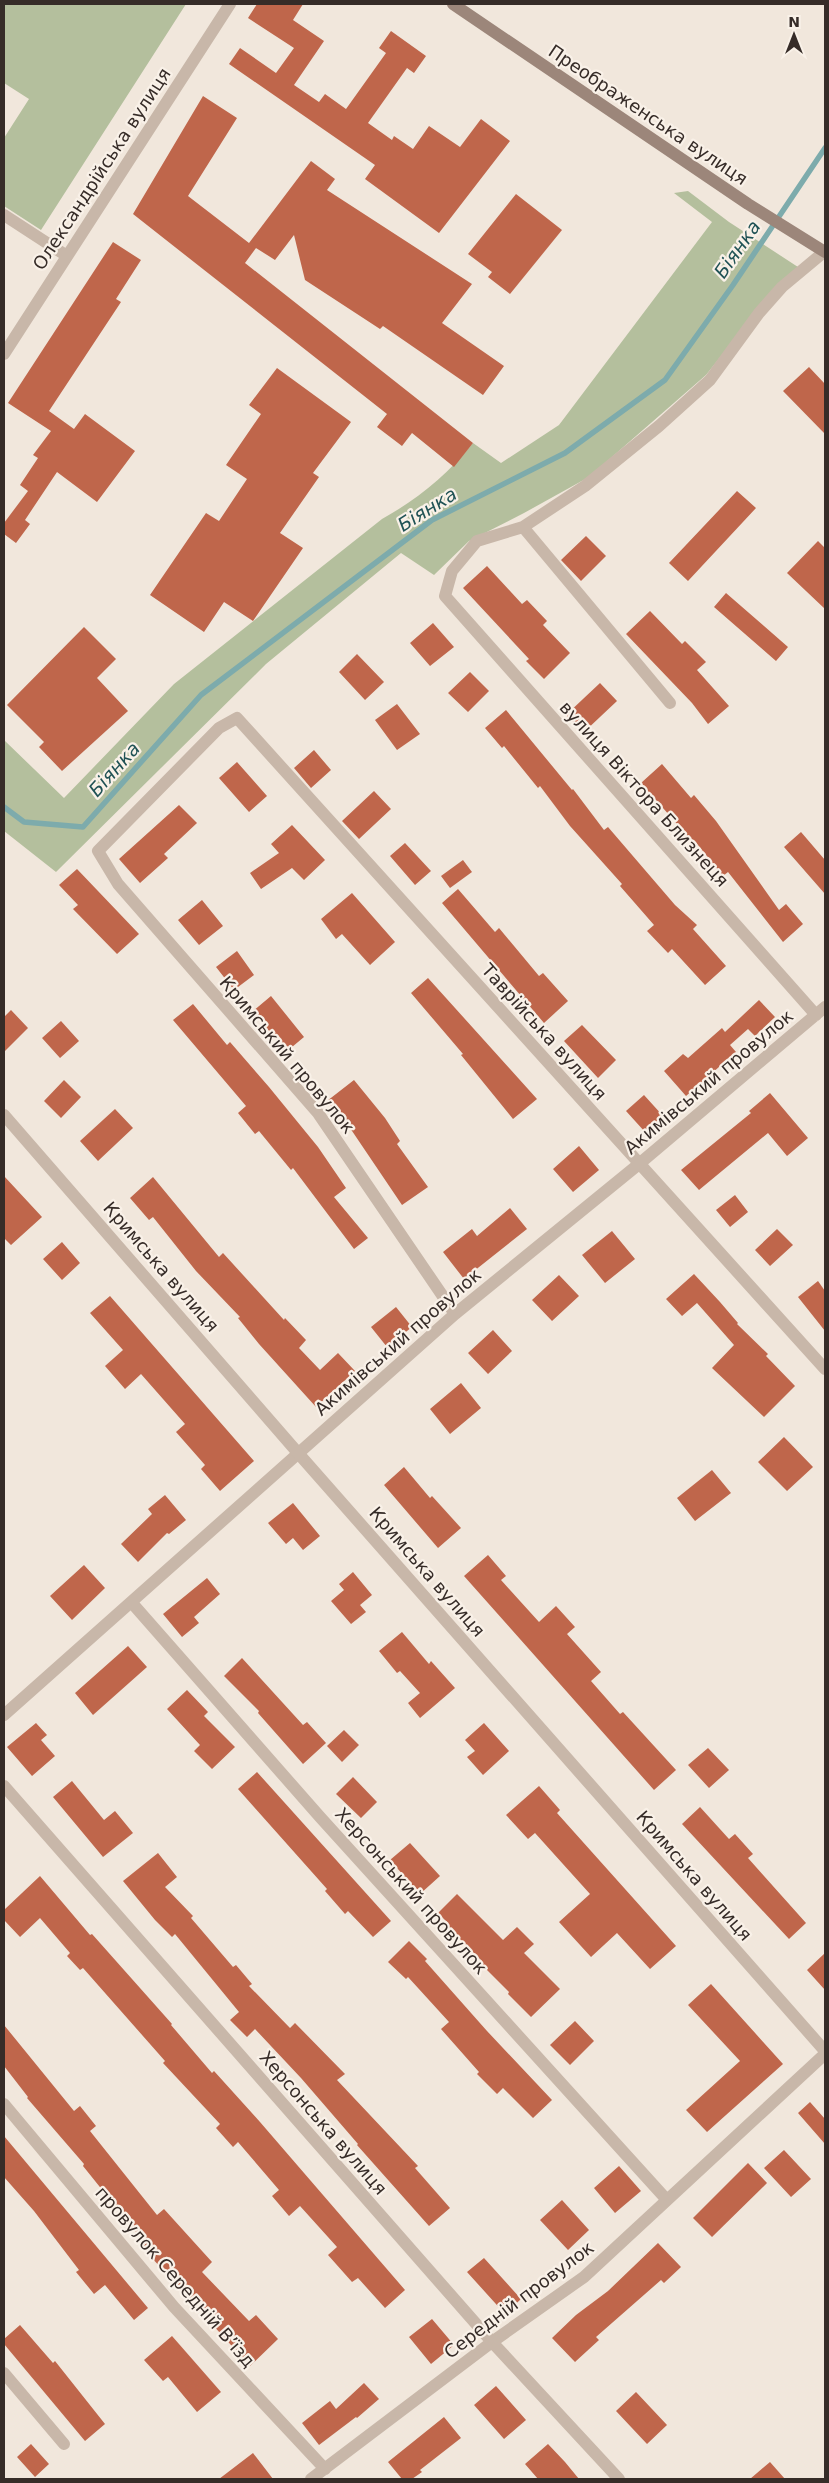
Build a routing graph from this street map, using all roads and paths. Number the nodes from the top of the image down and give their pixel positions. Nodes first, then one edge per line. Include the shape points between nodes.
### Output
1 (230, 4) edge
2 (453, 4) edge
3 (4, 215) edge
4 (825, 252) edge
5 (67, 256) junction
6 (4, 354) edge
7 (523, 527) junction
8 (670, 703) dead end
9 (98, 851) joint
10 (821, 1011) edge
11 (4, 1115) edge
12 (639, 1164) junction
13 (455, 1314) junction
14 (824, 1363) edge
15 (298, 1453) junction
16 (132, 1603) junction
17 (4, 1715) edge
18 (4, 1786) edge
19 (825, 2050) edge
20 (825, 2054) edge
21 (4, 2106) edge
22 (667, 2200) junction
23 (492, 2342) junction
24 (4, 2373) edge
25 (64, 2444) dead end
26 (325, 2469) junction
27 (311, 2479) edge
28 (619, 2479) edge

1 - 5 street, Олександрійська вулиця
2 - 4 main road, Преображенська вулиця via 748,204
3 - 5 street
4 - 7 street via 782,287 710,380 585,486
5 - 6 street, Олександрійська вулиця
7 - 8 street
7 - 10 street, вулиця Віктора Близнеця via 477,541 452,571 445,596
9 - 12 street, Таврійська вулиця via 219,728 237,718
9 - 13 street, Кримський провулок via 118,884 318,1113
10 - 12 street, Акимівський провулок
11 - 15 street, Кримська вулиця
12 - 13 street, Акимівський провулок
12 - 14 street, Таврійська вулиця
13 - 15 street, Акимівський провулок
15 - 16 street, Акимівський провулок
15 - 19 street, Кримська вулиця
16 - 17 street, Акимівський провулок
16 - 22 street, Херсонський провулок via 320,1817
18 - 23 street, Херсонська вулиця
20 - 22 street, Середній провулок
21 - 26 street, провулок Середній Вʼїзд via 174,2307
22 - 23 street, Середній провулок via 584,2277
23 - 26 street, Середній провулок
23 - 28 street, Херсонська вулиця
24 - 25 street
26 - 27 street, Середній провулок

